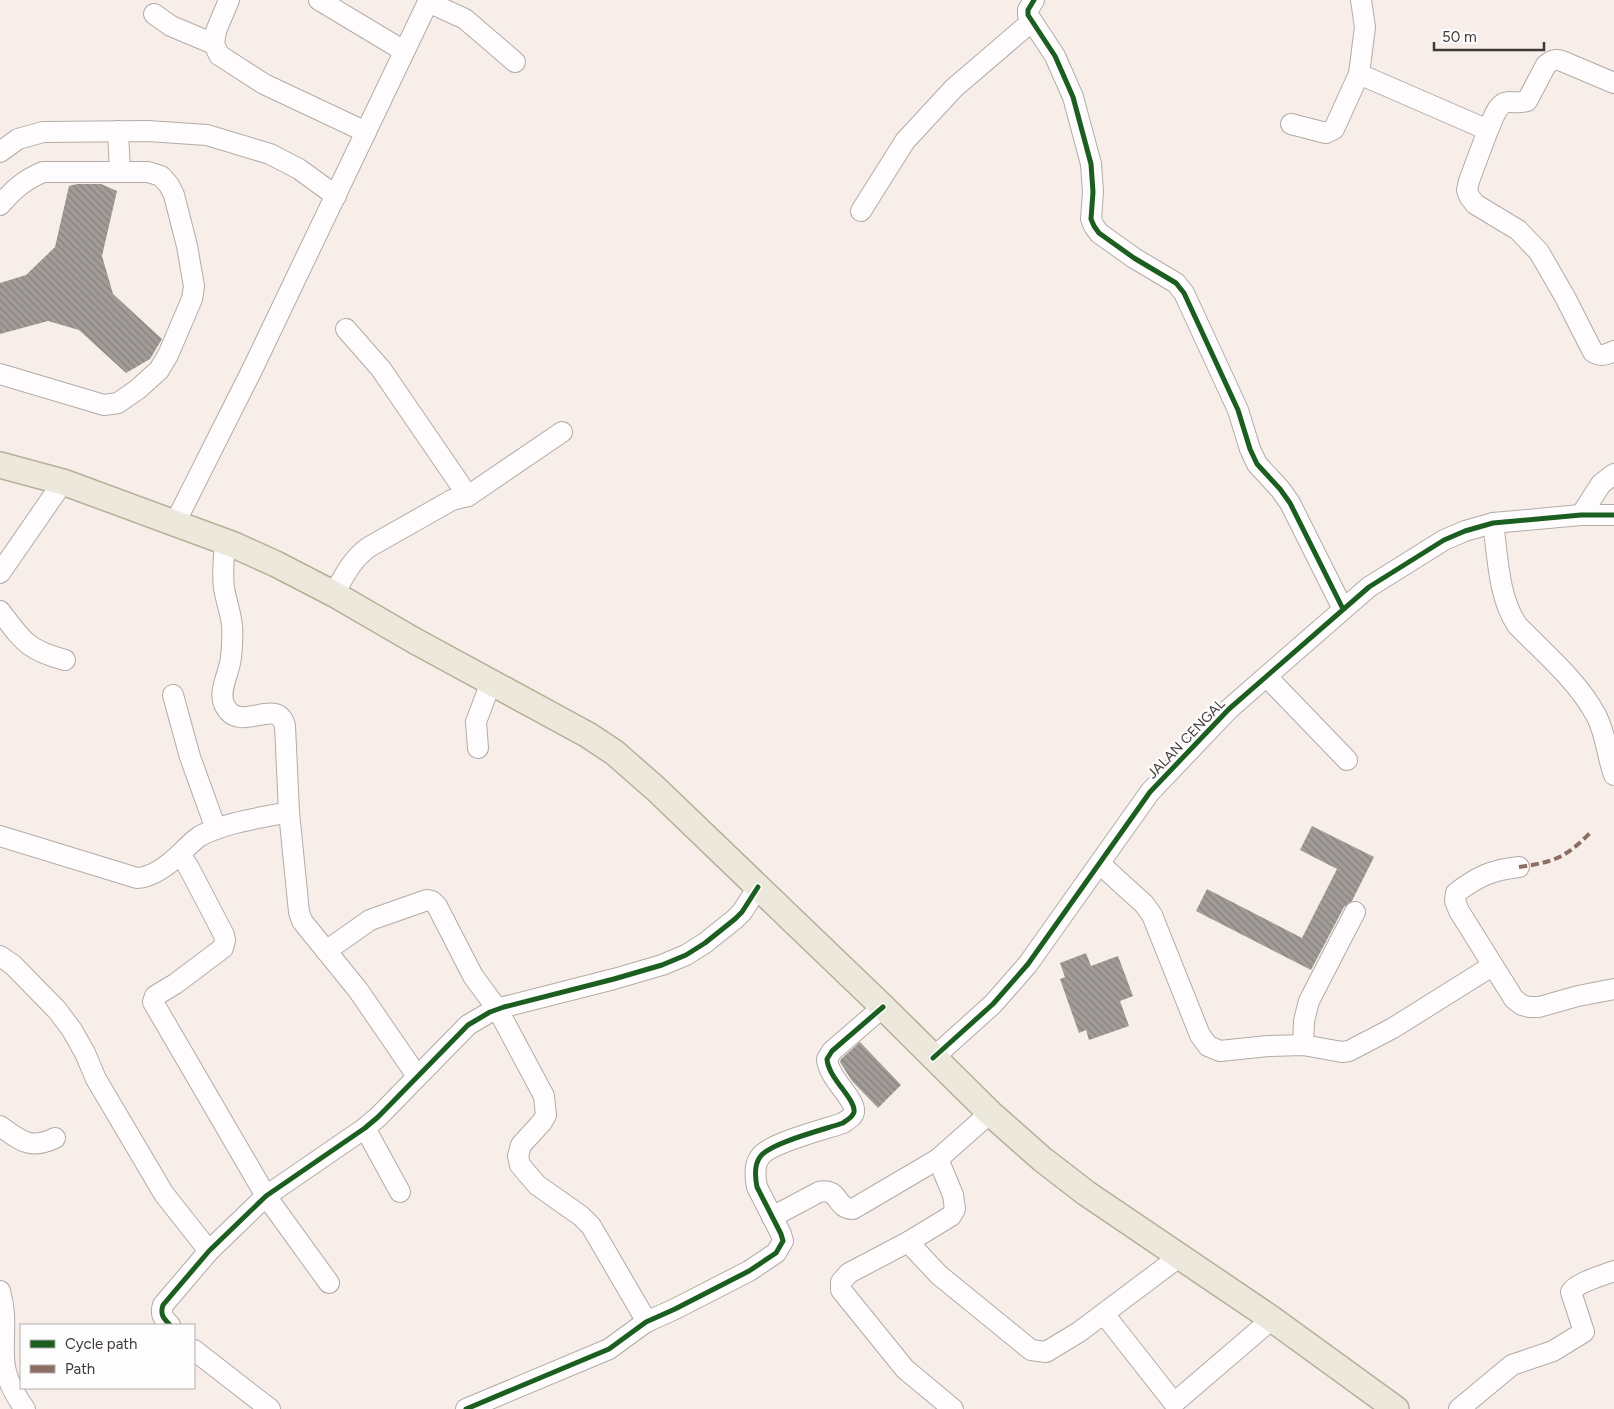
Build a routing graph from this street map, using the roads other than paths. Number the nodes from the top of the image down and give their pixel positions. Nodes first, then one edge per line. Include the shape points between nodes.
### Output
1 (229, 0) edge
2 (319, 0) edge
3 (1034, 0) edge
4 (1361, 0) edge
5 (428, 1) edge
6 (154, 14) dead end
7 (1031, 22) junction
8 (214, 44) junction
9 (404, 51) junction
10 (515, 62) dead end
11 (1359, 74) junction
12 (1614, 83) edge
13 (1291, 124) dead end
14 (1488, 130) junction
15 (118, 131) junction
16 (366, 132) junction
17 (0, 152) edge
18 (120, 172) junction
19 (336, 196) junction
20 (0, 205) edge
21 (861, 211) dead end
22 (346, 330) dead end
23 (1614, 351) edge
24 (0, 374) edge
25 (562, 432) dead end
26 (0, 465) edge
27 (1614, 474) edge
28 (62, 482) junction
29 (468, 496) junction
30 (1581, 515) junction
31 (1614, 515) edge
32 (175, 523) junction
33 (1492, 524) junction
34 (225, 542) junction
35 (0, 573) edge
36 (334, 594) junction
37 (1343, 609) junction
38 (0, 611) edge
39 (65, 660) dead end
40 (1267, 676) junction
41 (491, 682) junction
42 (173, 695) dead end
43 (478, 748) dead end
44 (1347, 760) dead end
45 (1614, 775) edge
46 (289, 812) junction
47 (216, 829) junction
48 (0, 836) edge
49 (180, 854) junction
50 (1100, 864) junction
51 (1519, 867) dead end
52 (758, 887) junction
53 (1355, 912) dead end
54 (326, 951) junction
55 (0, 956) edge
56 (1492, 966) junction
57 (1614, 989) edge
58 (883, 1007) junction
59 (498, 1010) junction
60 (1302, 1045) junction
61 (933, 1058) junction
62 (417, 1076) junction
63 (990, 1113) junction
64 (0, 1126) edge
65 (365, 1128) junction
66 (55, 1138) dead end
67 (938, 1159) junction
68 (400, 1192) dead end
69 (266, 1196) junction
70 (772, 1217) junction
71 (908, 1242) junction
72 (209, 1251) junction
73 (1179, 1257) junction
74 (1614, 1271) edge
75 (329, 1283) dead end
76 (0, 1291) edge
77 (1104, 1314) junction
78 (1272, 1319) junction
79 (162, 1322) edge
80 (647, 1322) junction
81 (195, 1351) edge
82 (25, 1409) edge
83 (270, 1409) edge
84 (466, 1409) edge
85 (953, 1409) edge
86 (1396, 1409) edge
87 (1459, 1409) edge

1 - 8 street
2 - 9 street
3 - 7 street via 1028,10
4 - 11 street via 1365,27
5 - 9 street
5 - 10 street via 465,19
6 - 8 street via 171,26
7 - 21 street via 954,88 905,141
7 - 37 street via 1055,56 1073,96 1091,164 1091,219 1094,226 1134,258 1176,283 1184,293 1238,410 1257,464 1290,503
8 - 16 street via 219,55 264,84
9 - 16 street
11 - 13 street via 1334,129 1326,132
11 - 14 street
12 - 14 street via 1562,61 1551,61 1527,101 1503,103
14 - 23 street via 1469,181 1469,196 1475,204 1518,230 1539,252 1566,297 1592,352 1602,356
15 - 17 street via 43,132 18,139
15 - 18 street
15 - 19 street via 207,135 270,154 299,169
16 - 19 street
18 - 20 street via 43,172 28,178
18 - 24 street via 148,172 161,176 169,185 176,204 194,286 192,299 168,355 159,370 138,389 118,402 104,405
19 - 32 street
22 - 29 street via 381,370
25 - 29 street
26 - 28 main road
27 - 30 street via 1601,484
28 - 32 main road
28 - 35 street
29 - 36 street via 452,500 359,554
30 - 31 street, JALAN CENGAL
30 - 33 street, JALAN CENGAL
32 - 34 main road
33 - 37 street, JALAN CENGAL via 1444,540 1369,587
33 - 45 street via 1508,611 1516,625 1583,696 1596,716
34 - 36 main road
34 - 46 street via 224,588 232,627 231,660 222,693 224,704 238,717 274,712 283,718
36 - 41 main road
37 - 40 street, JALAN CENGAL
38 - 39 street via 28,645
40 - 44 street
40 - 50 street, JALAN CENGAL via 1230,709 1150,792
41 - 43 street via 476,722
41 - 52 main road via 615,753
42 - 47 street via 190,757
46 - 47 street
46 - 54 street via 299,912 302,921
47 - 49 street via 198,837
48 - 49 street via 137,878 153,874
49 - 69 street via 225,940 223,948 156,996 153,1002
50 - 60 street via 1152,915 1200,1035 1208,1046 1220,1051
50 - 61 street, JALAN CENGAL via 1028,964 994,1004
51 - 56 street via 1493,871 1456,893 1459,912
52 - 58 main road
52 - 59 street via 735,919 686,955 662,965
53 - 60 street via 1308,1001
54 - 59 street via 370,920 418,902 432,901 438,906 473,976
54 - 62 street via 358,990
55 - 72 street via 57,1010 72,1030 96,1079 164,1194
56 - 57 street via 1514,999 1528,1007
56 - 60 street via 1393,1028 1349,1051
58 - 61 main road
58 - 70 street via 827,1059 830,1073 853,1103 851,1117 843,1123 779,1144 760,1157 755,1179
59 - 62 street via 468,1024
59 - 80 street via 544,1096 546,1106 542,1122 522,1145 518,1156 520,1165 537,1185 591,1226
61 - 63 main road
62 - 65 street
63 - 67 street
63 - 73 main road via 1068,1180
64 - 66 street via 20,1141 34,1145
65 - 68 street
65 - 69 street
67 - 70 street via 854,1208 842,1206 826,1190
67 - 71 street via 955,1208 950,1216
69 - 72 street
69 - 75 street
70 - 80 street via 783,1241 776,1253 749,1271
71 - 77 street via 939,1275 1030,1350 1046,1352
71 - 85 street via 849,1273 842,1282 841,1290 906,1369
72 - 79 street via 163,1305
73 - 77 street
73 - 78 main road
74 - 87 street via 1573,1288 1571,1292 1584,1332 1553,1350 1512,1365
76 - 82 street via 5,1321 4,1358 14,1392
77 - 78 street via 1174,1403
78 - 86 main road
80 - 84 street via 600,1354
81 - 83 street

